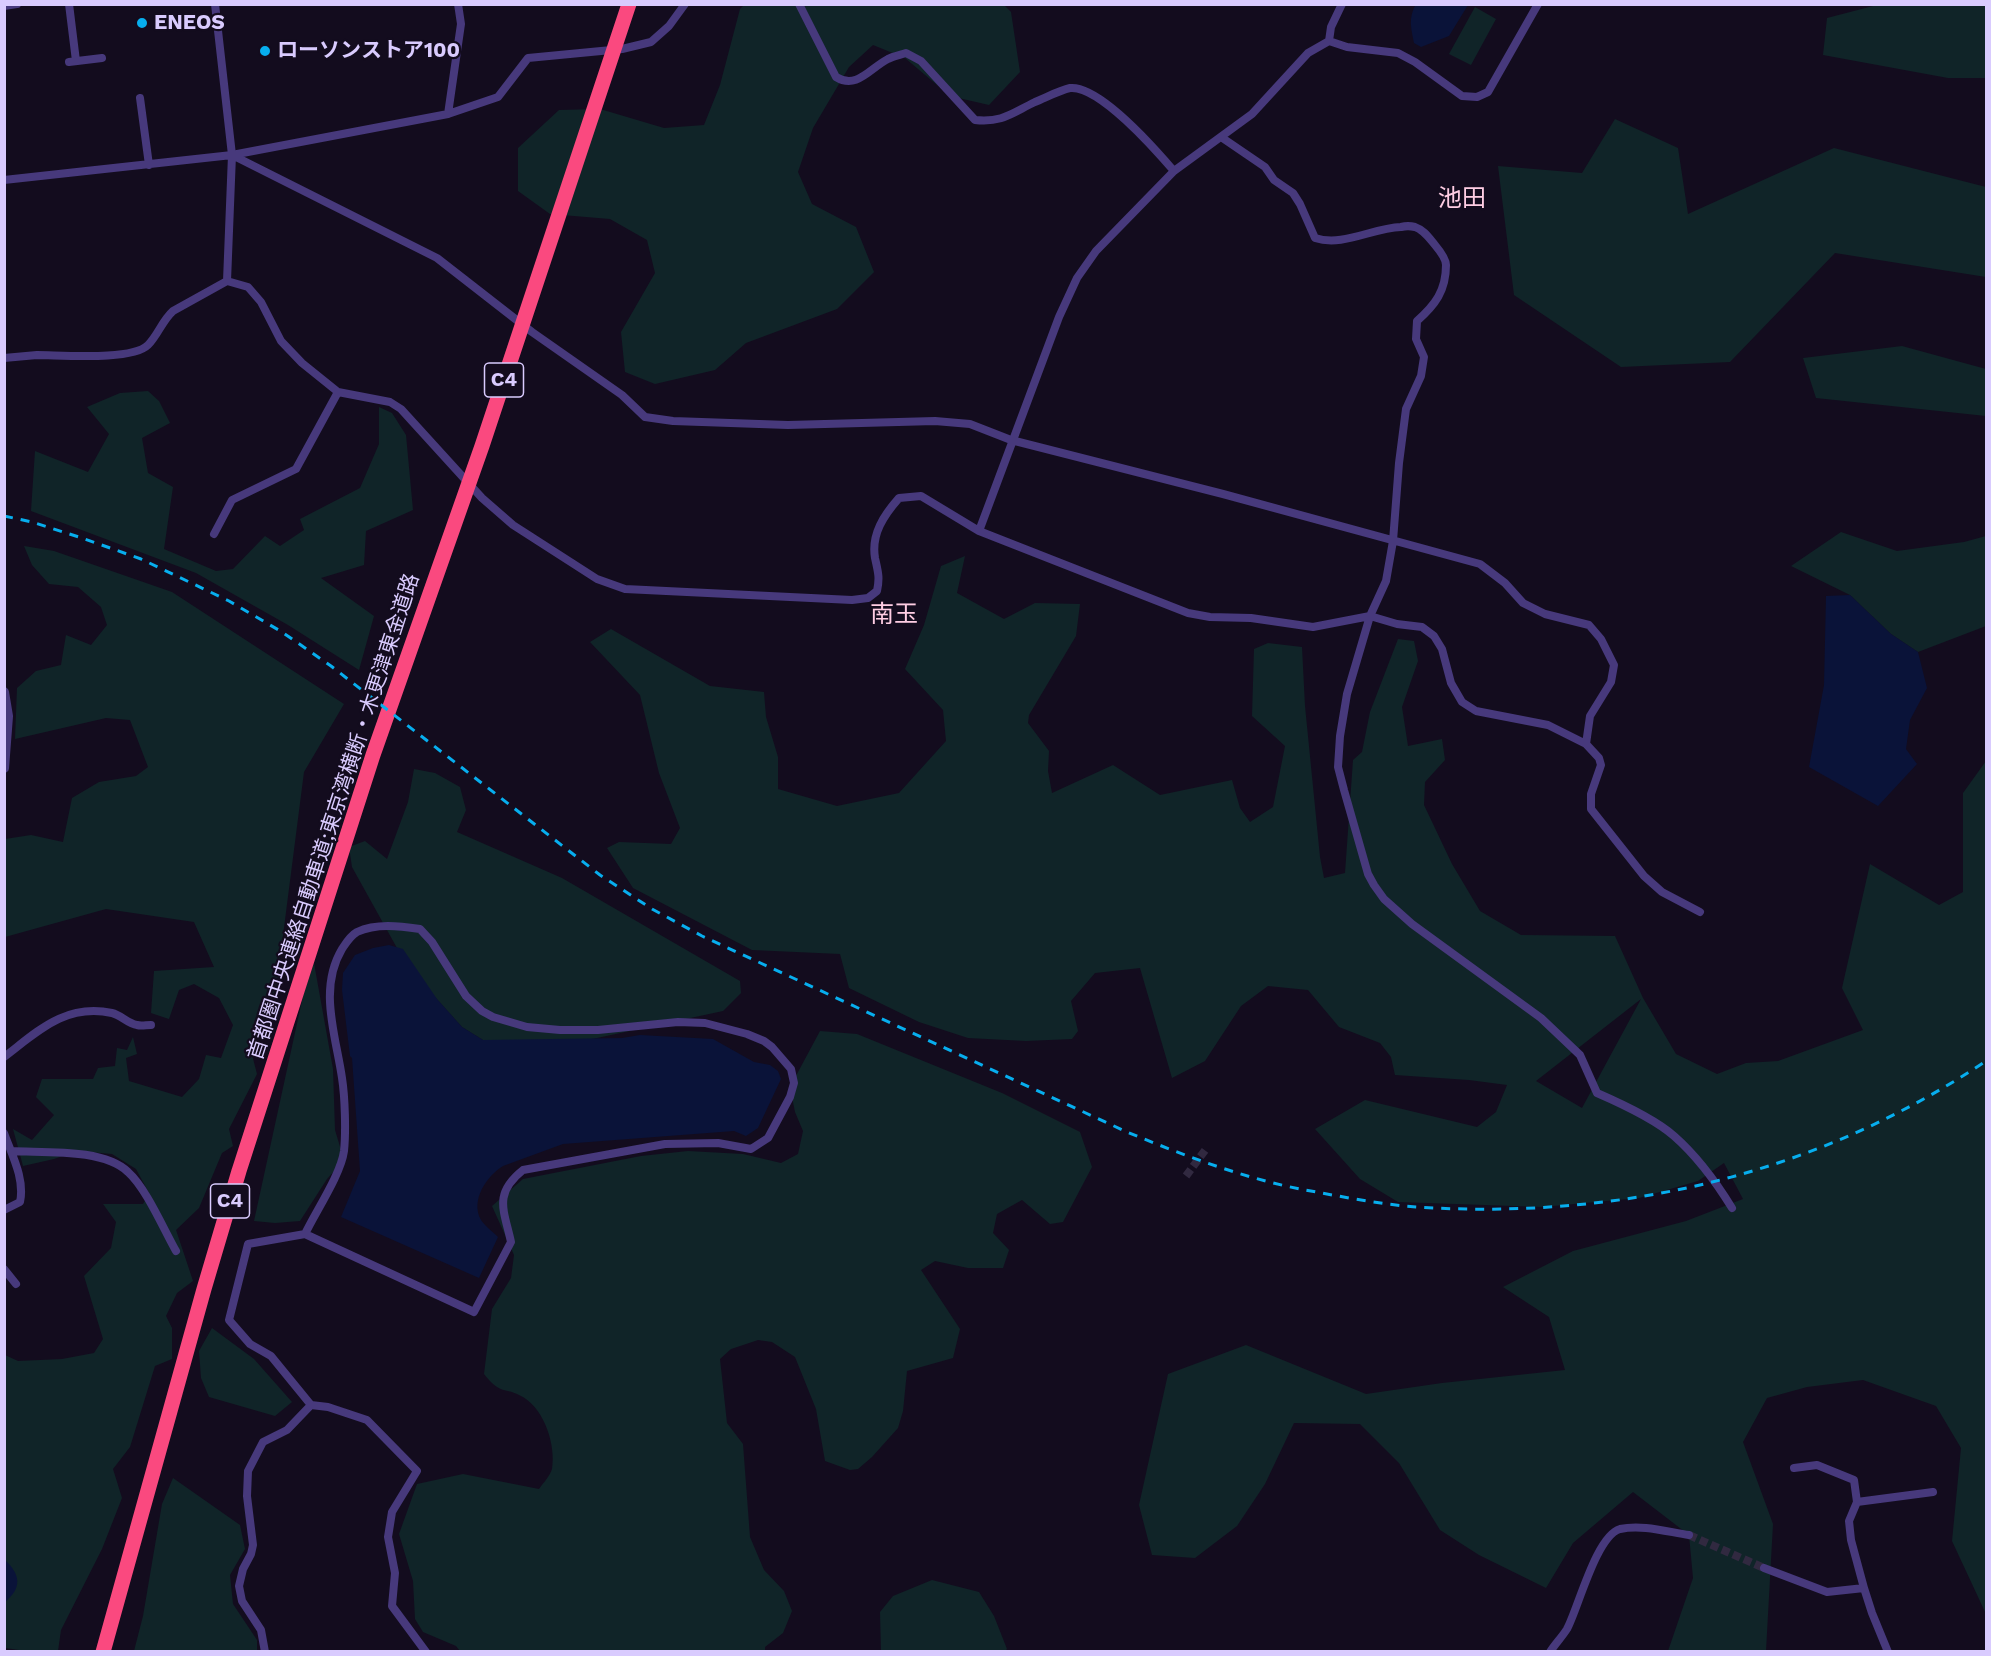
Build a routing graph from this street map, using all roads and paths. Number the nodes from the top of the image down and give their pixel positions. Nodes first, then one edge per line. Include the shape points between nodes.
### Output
1 (17, 4) edge
2 (69, 4) edge
3 (215, 4) edge
4 (458, 4) edge
5 (629, 4) edge
6 (685, 4) edge
7 (799, 4) edge
8 (1342, 4) edge
9 (1538, 4) edge
10 (4, 6) edge
11 (1329, 41) junction
12 (102, 58) dead end
13 (140, 98) dead end
14 (448, 114) junction
15 (1221, 137) junction
16 (232, 155) junction
17 (149, 165) junction
18 (1174, 171) junction
19 (4, 180) edge
20 (227, 280) junction
21 (4, 358) edge
22 (338, 392) junction
23 (1011, 440) junction
24 (979, 531) junction
25 (214, 534) dead end
26 (1393, 541) junction
27 (1370, 616) junction
28 (4, 692) edge
29 (1586, 744) junction
30 (4, 768) edge
31 (1700, 912) dead end
32 (150, 1025) dead end
33 (4, 1058) edge
34 (4, 1133) edge
35 (11, 1151) junction
36 (1732, 1208) dead end
37 (4, 1210) edge
38 (305, 1234) junction
39 (176, 1251) dead end
40 (4, 1269) edge
41 (16, 1284) dead end
42 (311, 1405) junction
43 (1794, 1467) dead end
44 (1933, 1492) dead end
45 (1857, 1502) junction
46 (1689, 1534) tunnel mouth
47 (1764, 1568) tunnel mouth
48 (1864, 1587) junction
49 (103, 1652) edge
50 (265, 1652) edge
51 (426, 1652) edge
52 (1550, 1652) edge
53 (1888, 1652) edge

1 - 10 street
2 - 12 street via 73,62
3 - 16 street
4 - 14 street via 461,24
5 - 49 highway, 首都圏中央連絡自動車道;東京湾横断・木更津東金道路 / C4 via 482,447 374,755 239,1171
6 - 14 street via 651,42 622,49 528,58 498,97
7 - 18 street via 836,77 842,80 864,77 886,60 906,53 921,60 975,120 991,122 1071,88 1093,95 1114,110
8 - 11 street
9 - 11 street via 1488,92 1477,97 1462,96 1398,53
11 - 15 street via 1308,53 1252,114
13 - 17 street
14 - 16 street
15 - 18 street
15 - 26 street via 1265,167 1274,180 1293,193 1315,238 1338,240 1389,227 1413,226 1425,233 1446,263 1444,283 1434,306 1417,321 1416,339 1424,357 1421,376 1406,409
16 - 17 street
16 - 20 street
16 - 23 street via 437,258 622,395 645,417 788,425 935,421 970,424
17 - 19 street
18 - 23 street via 1096,251 1077,278
20 - 21 street via 173,311 143,349 105,357
20 - 22 street via 248,287 261,302 281,341
22 - 24 street via 390,402 513,525 597,579 625,589 868,598 877,591 880,576 876,536 884,516 899,498 921,496
22 - 25 street via 296,469 232,500
23 - 24 street
23 - 26 street
24 - 27 street via 1188,613 1313,627
26 - 27 street via 1386,581
26 - 29 street via 1480,564 1523,603 1545,614 1589,626 1601,639 1614,665 1611,682 1590,716
27 - 29 street via 1422,627 1434,636 1442,649 1451,683 1462,702 1476,711 1548,725
27 - 36 street via 1347,694 1338,767 1358,845 1374,885 1412,924 1549,1025 1580,1055 1598,1093 1673,1135 1712,1177
28 - 30 street via 8,716
29 - 31 street via 1602,765 1591,794 1591,809 1644,876 1662,892
32 - 33 street via 135,1025 113,1013 87,1012 58,1018
34 - 35 street
35 - 37 street via 22,1192 20,1202
35 - 39 street via 69,1154 115,1162 142,1190
38 - 38 street via 474,1312 511,1242 502,1203 504,1192 524,1170 665,1144 718,1143 752,1149 768,1138 790,1097 794,1083 791,1070 764,1041 705,1023 560,1030 527,1027 493,1017 466,996 420,929 378,927 356,933 338,956 329,990 343,1081 343,1156
38 - 42 street via 248,1244 229,1320 250,1344 271,1356
40 - 41 street
42 - 50 street via 287,1430 263,1442 248,1471 253,1545 239,1586 242,1601 261,1630
42 - 51 street via 367,1420 417,1471 392,1512 388,1536 395,1574 392,1606
43 - 45 street via 1817,1465 1854,1480
44 - 45 street
45 - 48 street via 1849,1521
46 - 52 street via 1644,1528 1620,1529 1612,1534 1591,1569 1566,1630
47 - 48 street via 1827,1592
48 - 53 street

